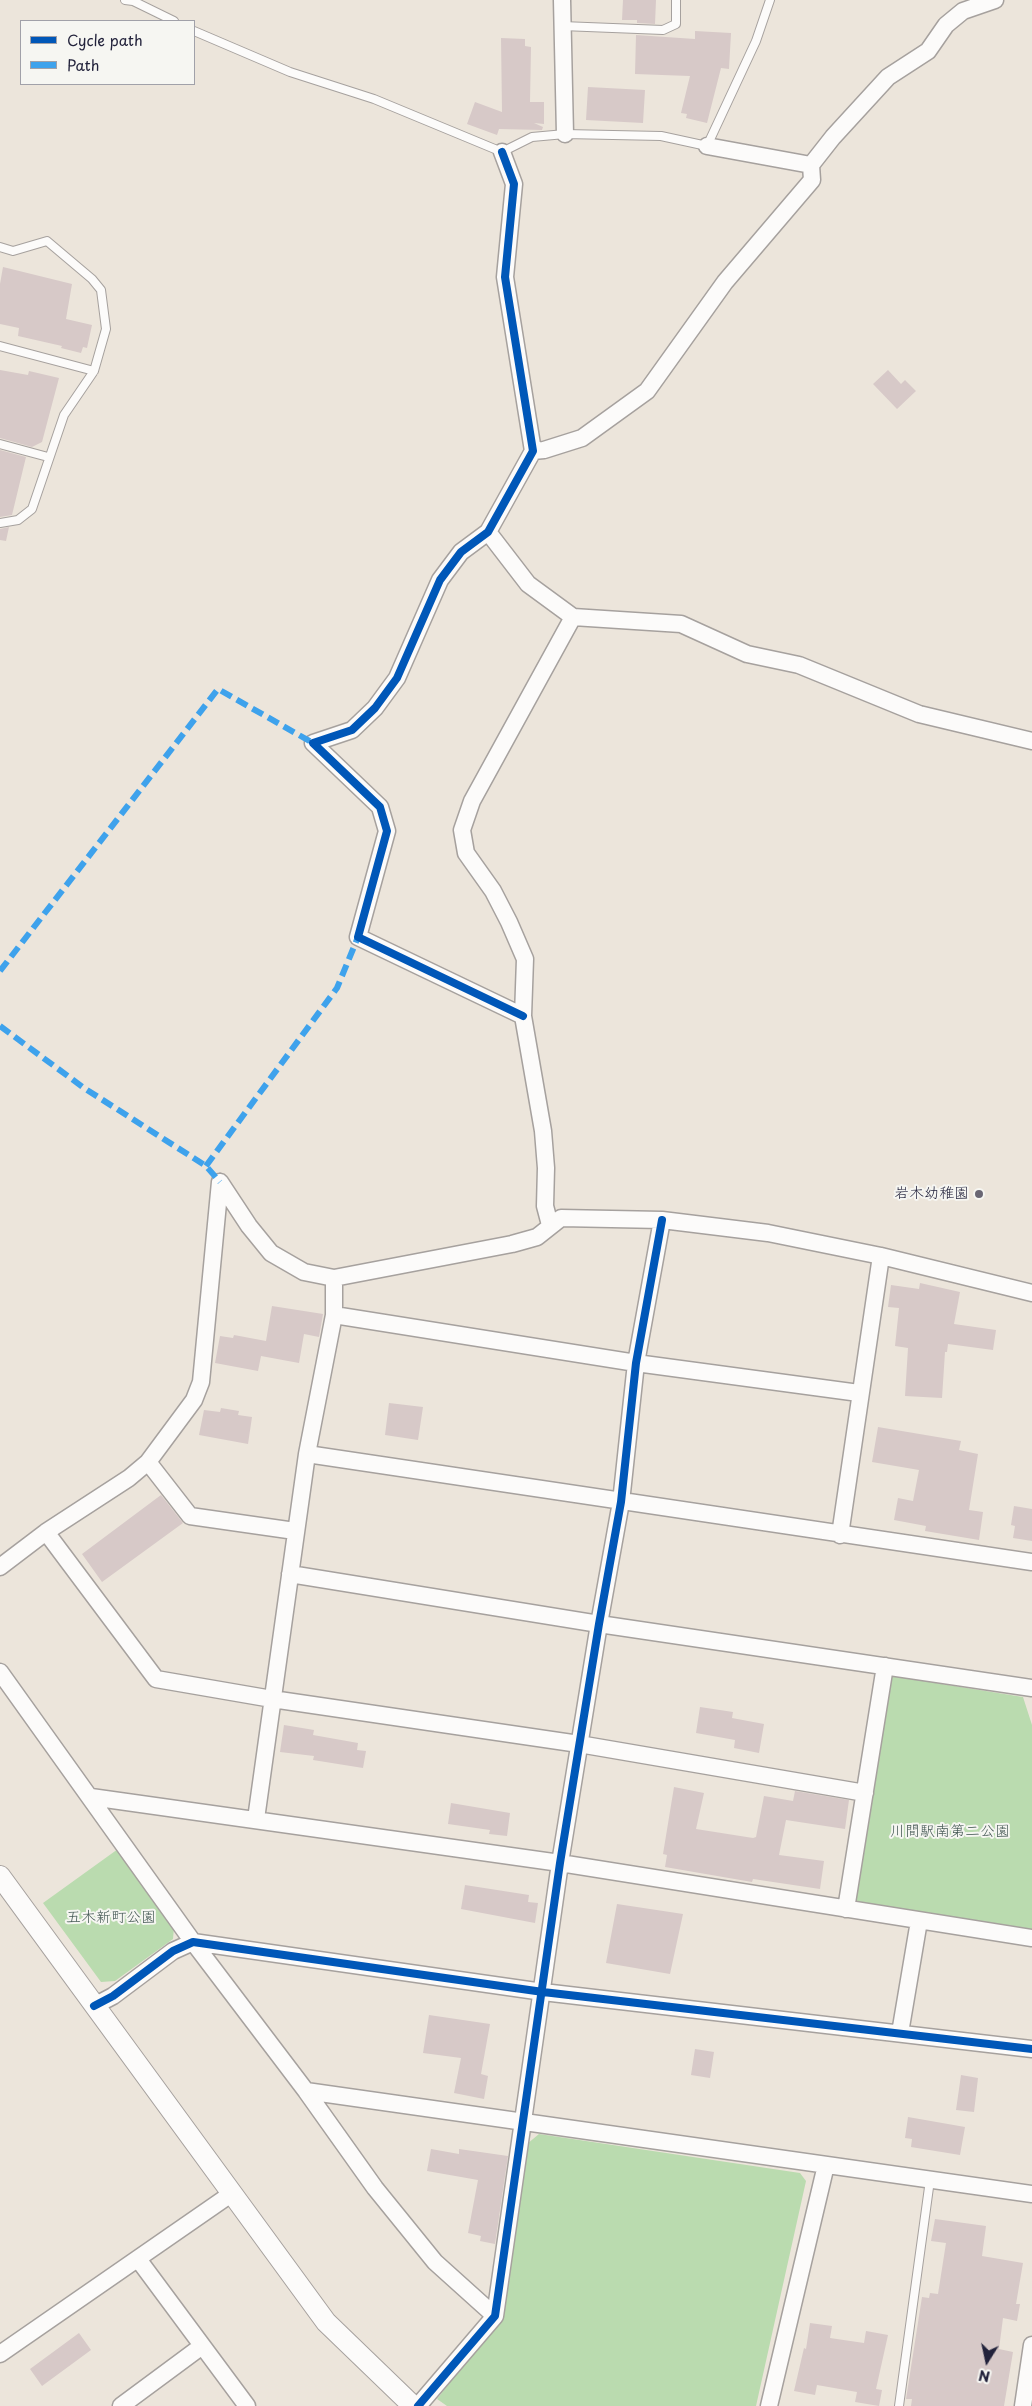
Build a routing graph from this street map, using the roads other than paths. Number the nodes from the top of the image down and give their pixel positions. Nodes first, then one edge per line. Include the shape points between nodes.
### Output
1 (125, 0) edge
2 (562, 0) edge
3 (676, 0) edge
4 (770, 0) edge
5 (995, 0) edge
6 (172, 20) edge
7 (562, 26) junction
8 (195, 31) edge
9 (564, 134) junction
10 (707, 146) junction
11 (502, 152) junction
12 (811, 165) junction
13 (0, 247) edge
14 (0, 346) edge
15 (94, 371) junction
16 (0, 444) edge
17 (533, 450) junction
18 (48, 457) junction
19 (0, 523) edge
20 (488, 532) junction
21 (573, 617) junction
22 (1032, 741) edge
23 (523, 1016) junction
24 (662, 1220) junction
25 (550, 1225) junction
26 (881, 1256) junction
27 (334, 1278) junction
28 (1032, 1293) edge
29 (334, 1315) junction
30 (636, 1363) junction
31 (859, 1394) junction
32 (307, 1454) junction
33 (148, 1462) junction
34 (621, 1502) junction
35 (295, 1531) junction
36 (46, 1532) junction
37 (840, 1535) junction
38 (1032, 1562) edge
39 (0, 1567) edge
40 (290, 1574) junction
41 (598, 1624) junction
42 (885, 1666) junction
43 (0, 1672) edge
44 (1032, 1689) edge
45 (272, 1699) junction
46 (579, 1744) junction
47 (865, 1792) junction
48 (91, 1796) junction
49 (256, 1819) junction
50 (560, 1863) junction
51 (0, 1876) edge
52 (846, 1909) junction
53 (918, 1921) junction
54 (1032, 1938) edge
55 (193, 1942) junction
56 (543, 1992) junction
57 (94, 2006) junction
58 (900, 2033) junction
59 (1032, 2049) edge
60 (306, 2091) junction
61 (524, 2121) junction
62 (826, 2165) junction
63 (930, 2180) junction
64 (231, 2194) junction
65 (1032, 2194) edge
66 (138, 2259) junction
67 (495, 2316) junction
68 (1032, 2345) edge
69 (202, 2346) junction
70 (0, 2354) edge
71 (773, 2405) edge
72 (121, 2406) edge
73 (247, 2406) edge
74 (413, 2406) edge
75 (418, 2406) edge
76 (899, 2406) edge
77 (1023, 2406) edge

1 - 6 lane via 134,1
2 - 7 street
3 - 7 lane via 676,24 663,30
4 - 10 lane via 756,40
5 - 12 street via 963,10 946,25 928,51 888,77
7 - 9 street
8 - 11 lane via 290,72 374,99
9 - 10 lane via 660,136
9 - 11 lane via 532,137
10 - 12 street
11 - 17 street via 514,184 505,277
12 - 17 street via 812,180 725,282 647,391 582,438 544,450
13 - 15 lane via 13,251 47,241 101,290 106,329
14 - 15 lane
15 - 18 lane via 64,415
16 - 18 lane
17 - 20 street
18 - 19 lane via 32,509 18,520
20 - 21 street via 528,584
20 - 23 street via 462,552 440,580 397,678 375,708 352,730 313,743 380,808 387,831 358,937
21 - 22 street via 681,624 747,654 799,666 919,714
21 - 23 street via 472,801 462,830 466,853 492,891 525,959
23 - 25 street via 543,1131 545,1206
24 - 25 street via 562,1218
24 - 26 street via 768,1233
24 - 30 street
25 - 27 street via 537,1237 512,1244
26 - 28 street
26 - 31 street
27 - 29 street
27 - 33 street via 304,1272 271,1253 220,1182 201,1382 194,1400
29 - 30 street
29 - 32 street
30 - 31 street
30 - 34 street
31 - 37 street
32 - 34 street
32 - 35 street
33 - 35 street via 190,1516
33 - 36 street
34 - 37 street
34 - 41 street
35 - 40 street
36 - 39 street
36 - 45 street via 156,1679
37 - 38 street
40 - 41 street
40 - 45 street
41 - 42 street
41 - 46 street
42 - 44 street
42 - 47 street
43 - 48 street
45 - 46 street
45 - 49 street
46 - 47 street
46 - 50 street
47 - 52 street
48 - 49 street
48 - 55 street
49 - 50 street
50 - 52 street
50 - 56 street
51 - 57 street
52 - 53 street
53 - 54 street
53 - 58 street
55 - 56 street
55 - 57 street via 173,1951 113,1996
55 - 60 street
56 - 58 street
56 - 61 street
57 - 64 street
58 - 59 street
60 - 61 street
60 - 67 street via 375,2188 435,2262
61 - 62 street
61 - 67 street
62 - 63 street
62 - 71 street
63 - 65 street
63 - 76 lane
64 - 66 street
64 - 74 street via 326,2322
66 - 69 street
66 - 70 street
67 - 75 street
68 - 77 street
69 - 72 street
69 - 73 street

